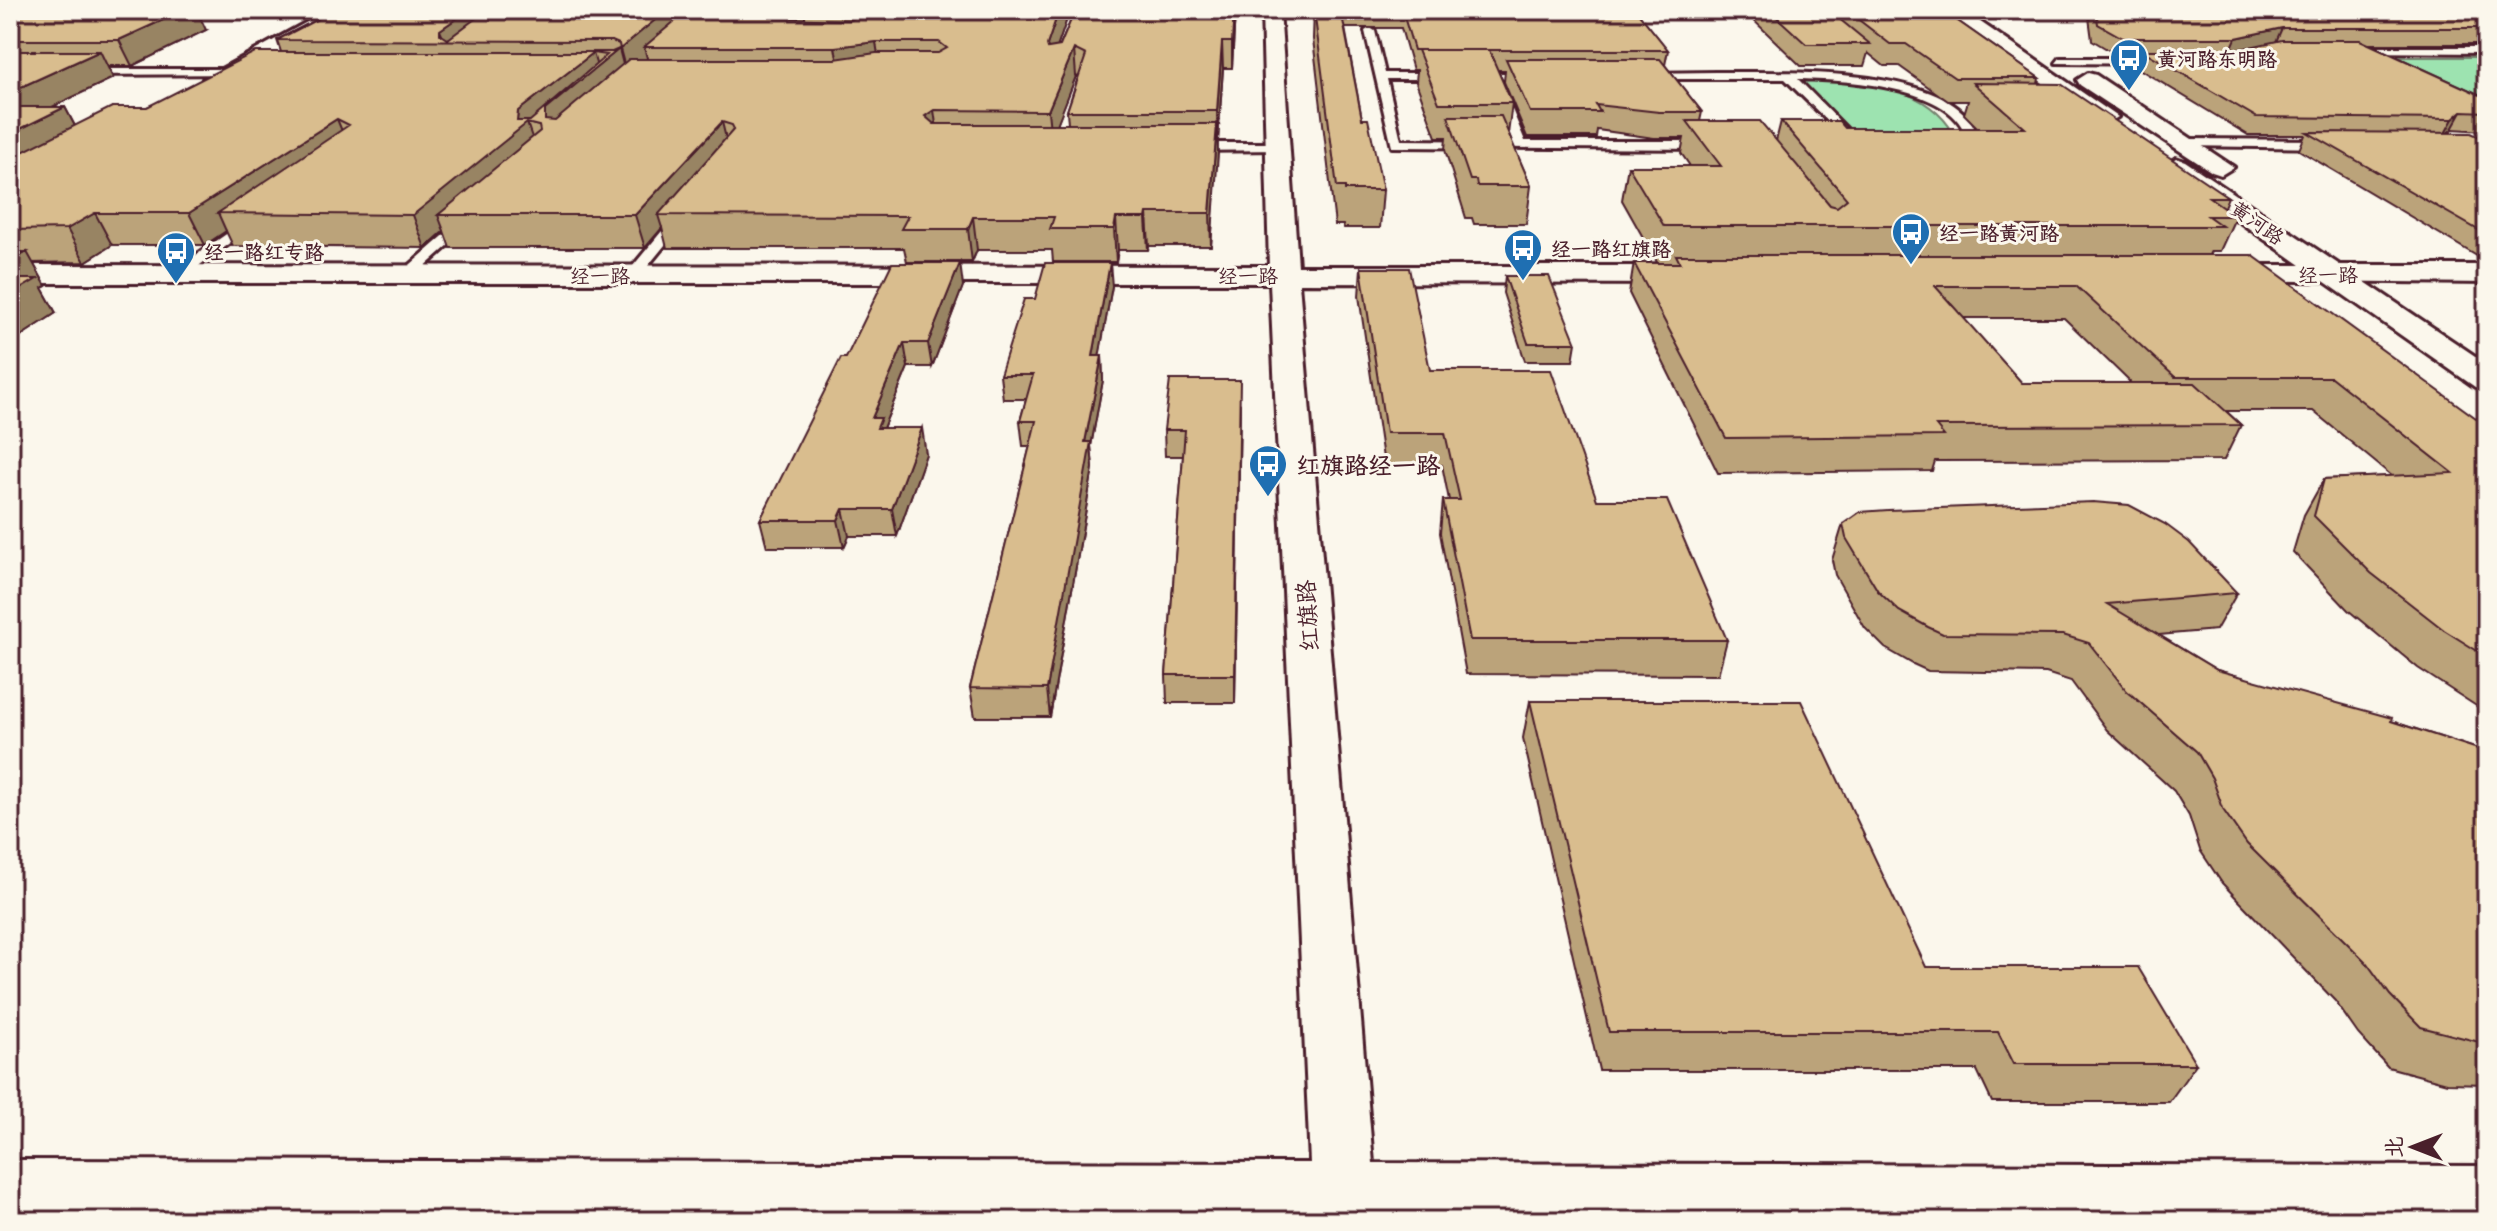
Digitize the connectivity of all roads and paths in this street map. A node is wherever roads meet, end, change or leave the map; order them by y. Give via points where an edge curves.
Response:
1 (344, 10) edge
2 (1271, 10) edge
3 (1950, 10) edge
4 (1982, 10) edge
5 (1370, 31) dead end
6 (2335, 50) edge
7 (2487, 51) edge
8 (2183, 60) edge
9 (2060, 61) junction
10 (72, 72) edge
11 (226, 72) junction
12 (258, 72) edge
13 (1380, 76) junction
14 (1492, 76) junction
15 (1555, 76) edge
16 (1634, 76) edge
17 (1789, 77) junction
18 (186, 94) edge
19 (1947, 107) junction
20 (1976, 107) edge
21 (2063, 108) edge
22 (2092, 108) junction
23 (2185, 143) junction
24 (2340, 144) edge
25 (1521, 145) junction
26 (1725, 145) edge
27 (1842, 145) edge
28 (1183, 147) edge
29 (1276, 147) junction
30 (1951, 149) edge
31 (693, 204) edge
32 (2278, 205) dead end
33 (486, 206) edge
34 (265, 214) edge
35 (2339, 261) junction
36 (10, 274) edge
37 (178, 274) junction
38 (408, 274) junction
39 (2384, 274) junction
40 (2487, 274) edge
41 (633, 275) junction
42 (1285, 275) junction
43 (1714, 275) edge
44 (2191, 275) edge
45 (2423, 300) dead end
46 (2487, 380) edge
47 (10, 1190) edge
48 (2487, 1196) edge
49 (1344, 1208) edge

1 - 11 main road
2 - 29 street, 红旗路
3 - 22 main road, 黄河路
4 - 9 main road, 黄河路
5 - 13 lane
6 - 7 lane
8 - 9 lane
9 - 23 main road, 黄河路
10 - 11 lane
11 - 12 lane
11 - 18 main road
13 - 14 lane
13 - 25 lane via 1396,144
14 - 15 lane
14 - 25 lane
16 - 17 lane
17 - 19 lane via 1878,74
17 - 27 lane via 1862,146
19 - 20 lane
19 - 30 lane via 1973,134 1973,143
21 - 22 lane
22 - 35 main road, 黄河路
23 - 24 lane
23 - 32 main road, 黄河路
25 - 26 lane
28 - 29 lane
29 - 42 street, 红旗路
31 - 41 lane
33 - 38 lane
34 - 37 lane
35 - 39 street, 经一路
35 - 44 street, 经一路
35 - 46 main road, 黄河路
36 - 37 street, 经一路
37 - 38 street, 经一路
38 - 41 street, 经一路
39 - 40 street, 经一路
39 - 45 main road
41 - 42 street, 经一路
42 - 43 street, 经一路
42 - 49 street, 红旗路
47 - 49 street
48 - 49 street

